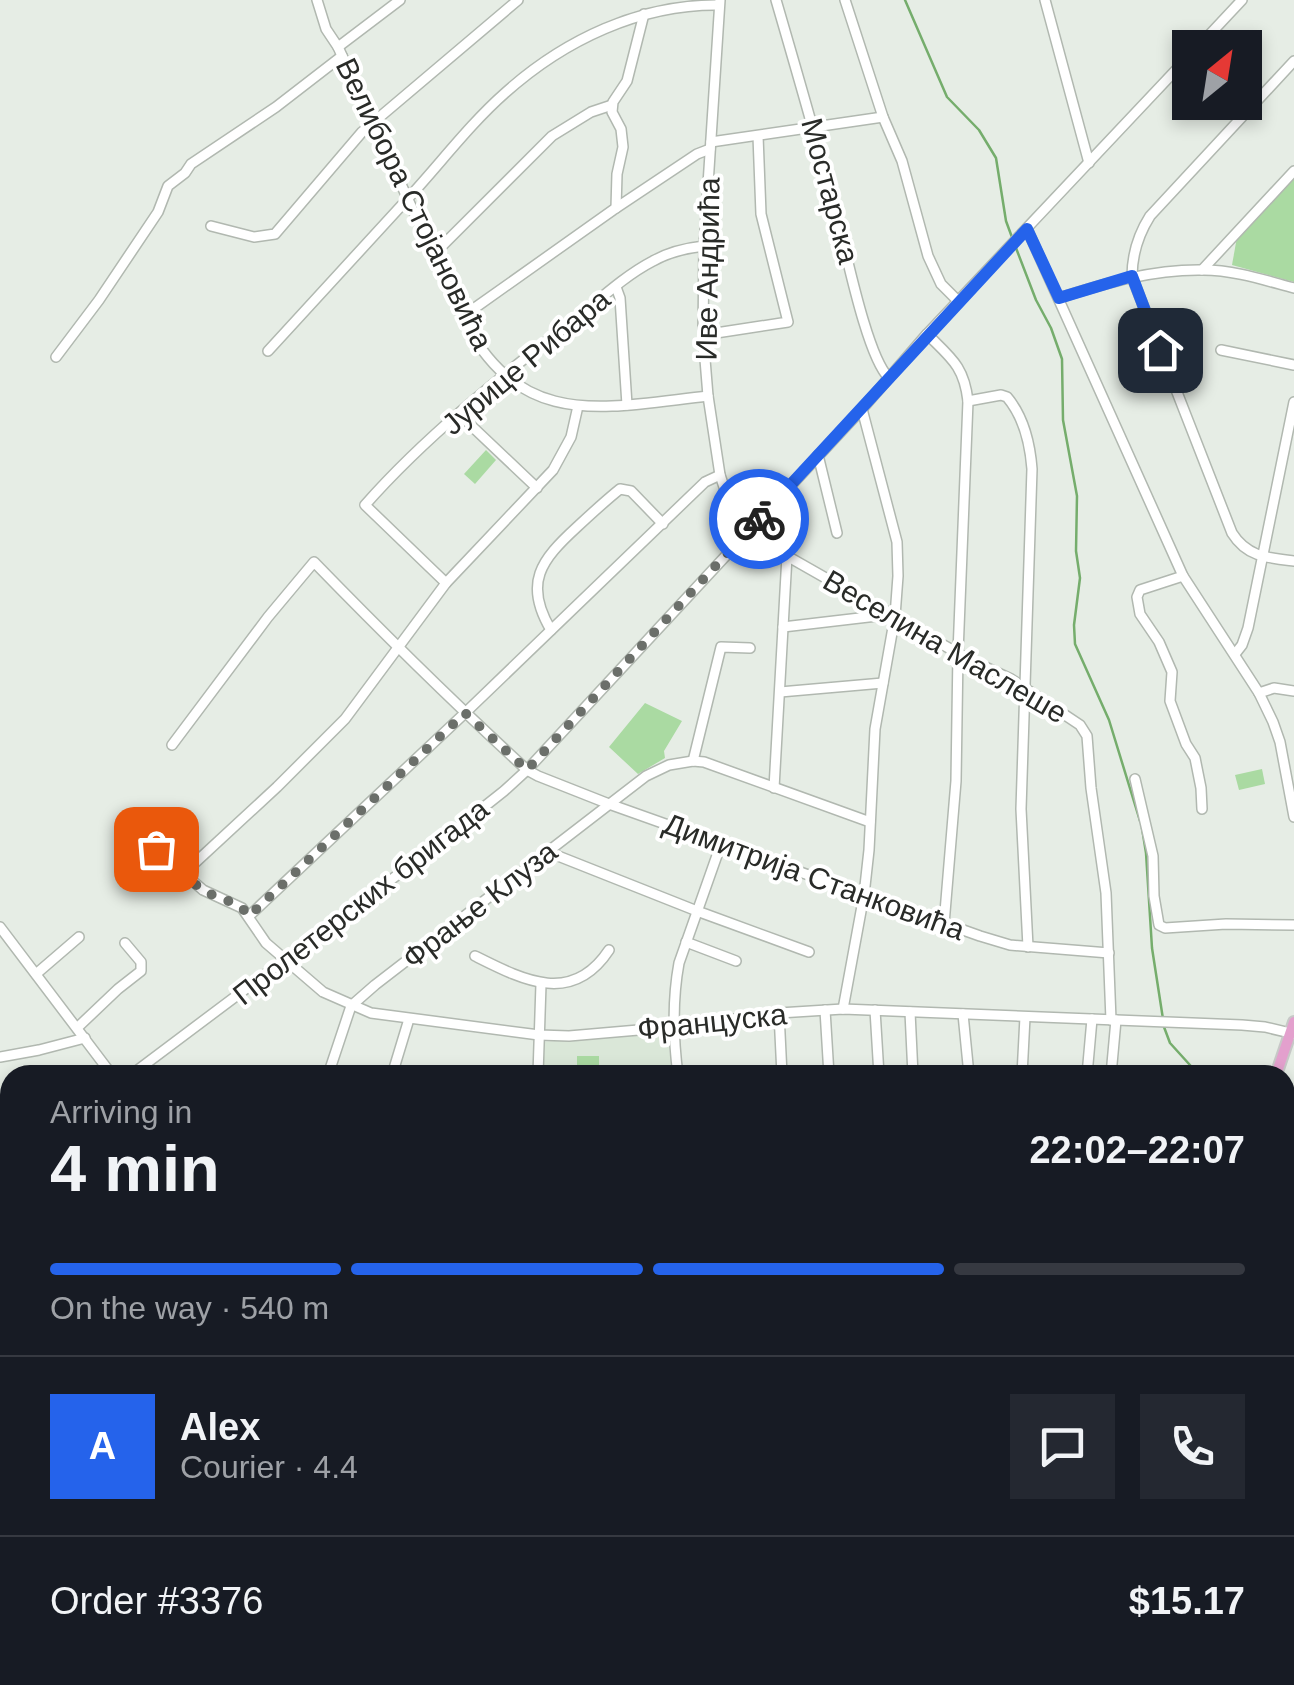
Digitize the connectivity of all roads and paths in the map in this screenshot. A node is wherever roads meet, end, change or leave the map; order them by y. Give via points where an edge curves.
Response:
1 (317, 0) edge
2 (518, 0) edge
3 (638, 0) edge
4 (776, 0) edge
5 (846, 0) edge
6 (1045, 0) edge
7 (1242, 0) edge
8 (398, 1) edge
9 (720, 2) edge
10 (640, 15) junction
11 (1214, 30) edge
12 (340, 52) junction
13 (1294, 61) edge
14 (1172, 74) edge
15 (612, 105) junction
16 (883, 117) junction
17 (372, 123) junction
18 (813, 127) junction
19 (758, 136) junction
20 (710, 146) junction
21 (1089, 163) junction
22 (1294, 172) edge
23 (408, 198) junction
24 (616, 208) junction
25 (211, 226) dead end
26 (1025, 231) junction
27 (704, 246) junction
28 (433, 255) junction
29 (1202, 270) junction
30 (1132, 276) junction
31 (616, 287) junction
32 (1294, 288) edge
33 (1059, 298) junction
34 (958, 301) junction
35 (462, 317) junction
36 (928, 334) junction
37 (703, 335) junction
38 (1221, 350) dead end
39 (268, 352) dead end
40 (56, 357) dead end
41 (1294, 365) edge
42 (504, 374) junction
43 (889, 378) junction
44 (708, 396) junction
45 (968, 401) junction
46 (1294, 402) edge
47 (627, 405) junction
48 (578, 406) junction
49 (862, 409) junction
50 (460, 414) junction
51 (818, 455) junction
52 (720, 475) junction
53 (538, 488) junction
54 (663, 524) junction
55 (749, 529) junction
56 (837, 533) dead end
57 (787, 556) junction
58 (1263, 558) junction
59 (1294, 562) edge
60 (1183, 576) junction
61 (446, 583) junction
62 (890, 613) junction
63 (783, 627) junction
64 (552, 630) junction
65 (398, 648) junction
66 (750, 648) dead end
67 (958, 653) junction
68 (1235, 654) junction
69 (882, 683) junction
70 (1024, 689) junction
71 (1294, 691) edge
72 (780, 692) junction
73 (1259, 693) junction
74 (465, 713) junction
75 (172, 746) dead end
76 (693, 761) junction
77 (527, 770) junction
78 (1135, 778) dead end
79 (774, 788) junction
80 (609, 804) junction
81 (1202, 809) dead end
82 (1294, 817) edge
83 (870, 822) junction
84 (134, 826) dead end
85 (721, 844) junction
86 (548, 852) junction
87 (184, 873) junction
88 (864, 895) junction
89 (697, 911) junction
90 (249, 916) junction
91 (944, 924) junction
92 (1294, 925) edge
93 (0, 926) edge
94 (79, 938) dead end
95 (686, 942) junction
96 (125, 943) dead end
97 (1028, 947) junction
98 (610, 950) dead end
99 (809, 952) dead end
100 (1109, 954) junction
101 (475, 956) dead end
102 (285, 961) junction
103 (736, 962) dead end
104 (36, 974) junction
105 (541, 984) junction
106 (351, 1006) junction
107 (843, 1009) junction
108 (824, 1010) junction
109 (875, 1010) junction
110 (910, 1012) junction
111 (779, 1013) junction
112 (963, 1014) junction
113 (1025, 1016) junction
114 (409, 1019) junction
115 (1092, 1019) junction
116 (1114, 1020) junction
117 (672, 1027) junction
118 (76, 1028) junction
119 (1292, 1030) edge
120 (539, 1036) junction
121 (85, 1038) junction
122 (0, 1057) edge
123 (105, 1065) edge
124 (145, 1065) edge
125 (331, 1065) edge
126 (395, 1065) edge
127 (538, 1065) edge
128 (677, 1065) edge
129 (782, 1065) edge
130 (827, 1065) edge
131 (878, 1065) edge
132 (913, 1065) edge
133 (968, 1065) edge
134 (1023, 1065) edge
135 (1088, 1065) edge
136 (1112, 1065) edge
137 (1280, 1065) edge

1 - 12 street, Велибора Стојановића
2 - 17 street
3 - 10 street
4 - 18 street, Мостарска
5 - 16 street
6 - 21 street
7 - 11 street
8 - 12 street
9 - 10 street
9 - 20 street, Иве Андрића
10 - 15 street via 627,81
10 - 23 street via 578,41 522,79
12 - 17 street, Велибора Стојановића
12 - 40 street via 168,186 156,215
13 - 30 street via 1150,216
14 - 21 street, Пролетерских бригада
15 - 24 street via 624,147
15 - 28 street via 552,136
16 - 18 street
16 - 34 street via 928,256
17 - 23 street, Велибора Стојановића
17 - 25 street via 275,234 254,237
18 - 19 street
18 - 43 street, Мостарска via 861,310 880,370
19 - 20 street
19 - 37 street via 761,214 788,322
20 - 24 street
20 - 27 street, Иве Андрића
21 - 26 street, Пролетерских бригада
22 - 29 street
23 - 28 street, Велибора Стојановића
23 - 39 street
24 - 35 street
26 - 33 street
26 - 34 street, Пролетерских бригада
27 - 31 street, Јурице Рибара via 660,258
27 - 37 street, Иве Андрића
28 - 35 street, Велибора Стојановића
29 - 30 street
29 - 32 street
30 - 33 street
30 - 58 street via 1232,533
31 - 42 street, Јурице Рибара
31 - 47 street
33 - 60 street
34 - 36 street, Пролетерских бригада
35 - 42 street, Велибора Стојановића
36 - 43 street, Пролетерских бригада
36 - 45 street via 962,372
37 - 44 street, Иве Андрића
38 - 41 street
42 - 48 street, Велибора Стојановића via 545,398
42 - 50 street, Јурице Рибара
43 - 49 street, Пролетерских бригада
44 - 47 street, Велибора Стојановића
44 - 52 street, Иве Андрића
45 - 67 street
45 - 70 street via 1008,397 1031,450
46 - 58 street
47 - 48 street, Велибора Стојановића
48 - 53 street via 572,436
49 - 51 street, Пролетерских бригада
49 - 62 street via 897,542
50 - 53 street
50 - 61 street, Јурице Рибара via 365,505
51 - 55 street, Пролетерских бригада
51 - 56 street
52 - 54 street
52 - 55 street, Иве Андрића via 732,512
53 - 61 street
54 - 64 street
54 - 64 street via 631,491 620,489 556,546 536,586
55 - 57 street, Веселина Маслеше
55 - 77 street, Пролетерских бригада
57 - 62 street, Веселина Маслеше
57 - 63 street
58 - 59 street
58 - 68 street via 1245,639
60 - 68 street
60 - 81 street via 1140,590 1137,603 1172,672 1170,701 1195,758
61 - 65 street
62 - 63 street
62 - 67 street, Веселина Маслеше
62 - 69 street
63 - 72 street
64 - 74 street
65 - 74 street
65 - 75 street via 314,562
65 - 87 street via 345,719
66 - 76 street via 721,647
67 - 70 street, Веселина Маслеше
67 - 91 street
68 - 73 street
69 - 72 street
69 - 83 street
70 - 97 street via 1020,809
70 - 100 street, Веселина Маслеше via 1087,736
71 - 73 street
72 - 79 street
73 - 82 street via 1280,742
74 - 77 street
74 - 90 street
76 - 79 street
76 - 80 street, Фрање Клуза via 660,768
77 - 80 street, Димитрија Станковића
77 - 102 street, Пролетерских бригада
78 - 92 street via 1153,856 1159,925
79 - 83 street
80 - 85 street, Димитрија Станковића
80 - 86 street, Фрање Клуза
83 - 88 street
84 - 87 street
85 - 88 street, Димитрија Станковића
85 - 89 street
86 - 89 street
86 - 106 street, Фрање Клуза
87 - 90 street
88 - 91 street, Димитрија Станковића
88 - 107 street
89 - 95 street
89 - 99 street
90 - 102 street, Француска
91 - 97 street, Димитрија Станковића
93 - 104 street
94 - 104 street
95 - 103 street
95 - 117 street
96 - 118 street via 142,971
97 - 100 street, Димитрија Станковића
98 - 105 street via 586,974
100 - 116 street
101 - 105 street
102 - 106 street, Француска
102 - 124 street, Пролетерских бригада
104 - 118 street
105 - 120 street
106 - 114 street, Француска
106 - 125 street
107 - 108 street, Француска
107 - 109 street, Француска
108 - 111 street, Француска
108 - 130 street
109 - 110 street, Француска
109 - 131 street
110 - 112 street, Француска
110 - 132 street
111 - 117 street, Француска
111 - 129 street
112 - 113 street, Француска
112 - 133 street
113 - 115 street, Француска
113 - 134 street
114 - 120 street, Француска
114 - 126 street
115 - 116 street, Француска
115 - 135 street
116 - 119 street, Француска
116 - 136 street
117 - 120 street, Француска
117 - 128 street
118 - 121 street
119 - 137 main road
120 - 127 street
121 - 122 street
121 - 123 street

